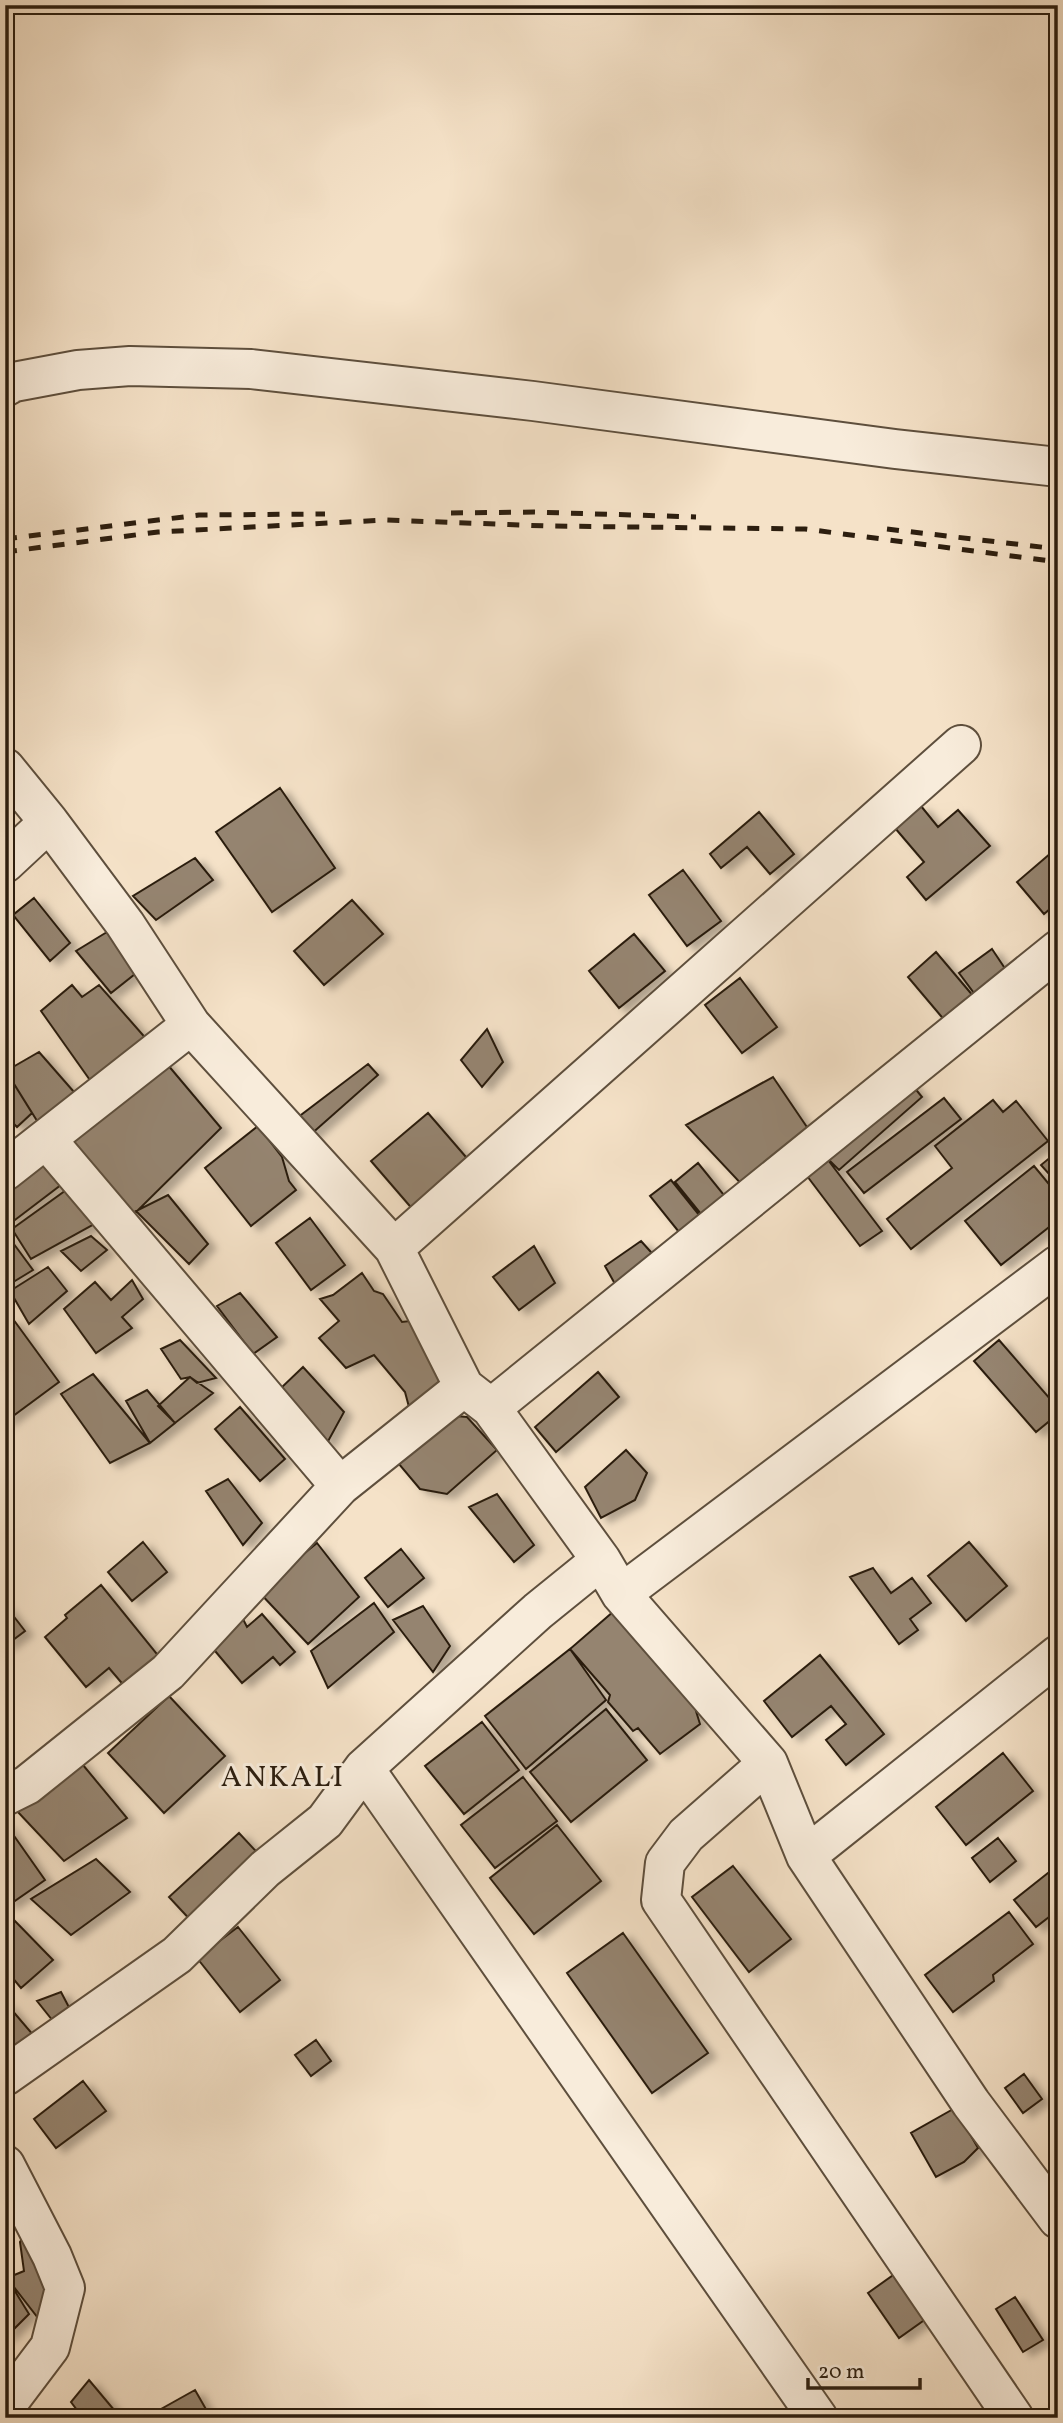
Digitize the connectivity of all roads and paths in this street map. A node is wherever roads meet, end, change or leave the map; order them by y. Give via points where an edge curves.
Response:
1 (5, 387) edge
2 (1058, 467) edge
3 (961, 745) dead end
4 (5, 768) edge
5 (49, 822) junction
6 (5, 863) edge
7 (1058, 950) edge
8 (191, 1025) junction
9 (46, 1139) junction
10 (5, 1171) edge
11 (394, 1248) junction
12 (1058, 1265) edge
13 (478, 1398) junction
14 (340, 1486) junction
15 (601, 1560) junction
16 (621, 1594) junction
17 (1058, 1655) edge
18 (768, 1763) junction
19 (364, 1768) junction
20 (5, 1796) edge
21 (806, 1856) junction
22 (5, 2076) edge
23 (10, 2181) edge
24 (1058, 2218) edge
25 (5, 2417) edge
26 (818, 2418) edge
27 (1014, 2418) edge

1 - 2 street via 91,369 130,366 251,369
3 - 11 street
4 - 5 street
5 - 6 street
5 - 8 street via 125,923
7 - 13 street
8 - 9 street
8 - 11 street
9 - 10 street
9 - 14 street
11 - 13 street
12 - 16 street
13 - 14 street
13 - 15 street
14 - 20 street via 168,1672 27,1785
15 - 16 street
15 - 19 street
16 - 18 street
17 - 21 street
18 - 21 street
18 - 27 street via 686,1835 665,1863 662,1900
19 - 22 street via 325,1821 265,1869 177,1955
19 - 26 street
21 - 24 street via 971,2103
23 - 25 street via 65,2288 50,2347 10,2400

